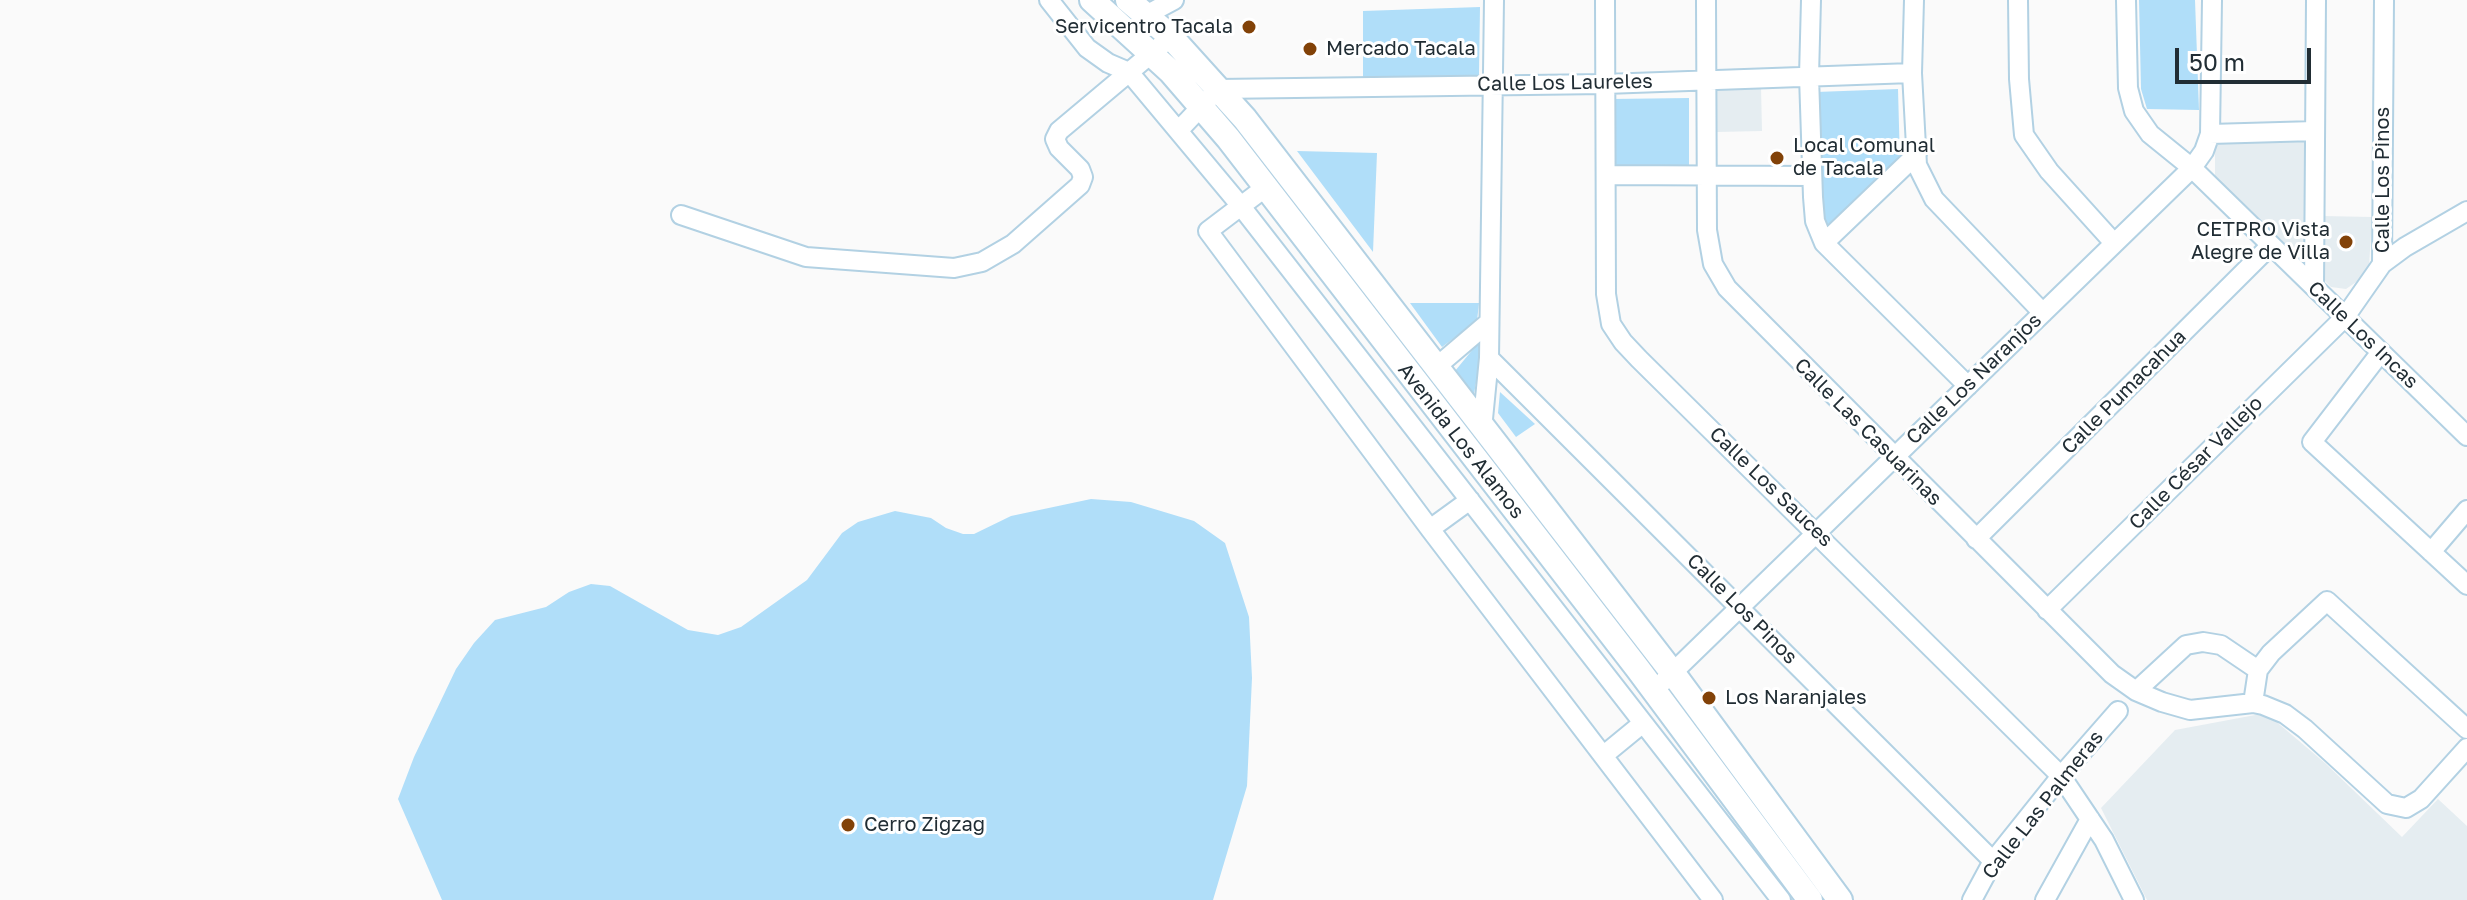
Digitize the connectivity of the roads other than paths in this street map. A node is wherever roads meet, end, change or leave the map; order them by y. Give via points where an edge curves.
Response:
1 (1049, 0) edge
2 (1092, 0) edge
3 (1174, 0) edge
4 (1494, 0) edge
5 (1605, 0) edge
6 (1706, 0) edge
7 (1811, 0) edge
8 (1914, 0) edge
9 (2018, 0) edge
10 (2126, 0) edge
11 (2212, 0) edge
12 (2316, 0) edge
13 (2384, 0) edge
14 (1137, 8) edge
15 (1171, 37) junction
16 (1151, 54) junction
17 (1129, 72) junction
18 (1912, 73) junction
19 (1809, 76) junction
20 (1706, 79) junction
21 (1605, 84) junction
22 (1491, 85) junction
23 (1210, 98) junction
24 (1179, 130) junction
25 (2315, 131) junction
26 (2210, 134) junction
27 (1917, 154) junction
28 (2192, 168) junction
29 (1607, 175) junction
30 (1707, 175) junction
31 (1812, 176) junction
32 (1266, 187) junction
33 (1240, 205) junction
34 (681, 215) dead end
35 (2466, 215) edge
36 (1824, 243) junction
37 (2114, 243) junction
38 (2271, 245) junction
39 (2382, 264) junction
40 (2314, 287) junction
41 (2043, 313) junction
42 (2345, 317) junction
43 (1489, 322) junction
44 (2381, 352) junction
45 (1489, 358) junction
46 (1435, 368) junction
47 (1968, 386) junction
48 (1482, 429) junction
49 (2467, 436) edge
50 (1894, 457) junction
51 (1493, 463) junction
52 (1465, 494) junction
53 (2467, 510) edge
54 (1430, 529) junction
55 (1817, 532) junction
56 (1976, 539) junction
57 (2431, 552) junction
58 (2467, 585) edge
59 (1740, 606) junction
60 (2047, 610) junction
61 (2258, 670) junction
62 (1672, 672) junction
63 (1654, 690) junction
64 (2136, 691) junction
65 (2253, 703) junction
66 (2118, 711) dead end
67 (1643, 723) junction
68 (2467, 729) edge
69 (2467, 748) edge
70 (1604, 755) junction
71 (2061, 776) junction
72 (2090, 819) junction
73 (1993, 861) junction
74 (1713, 900) edge
75 (1781, 900) edge
76 (1810, 900) edge
77 (1840, 900) edge
78 (1972, 900) edge
79 (2045, 900) edge
80 (2134, 900) edge

1 - 17 street via 1087,48
2 - 16 main road, Avenida Los Alamos
3 - 14 street
4 - 22 street
5 - 21 street, Calle Los Sauces
6 - 20 street, Calle Las Casuarinas
7 - 19 street
8 - 18 street
9 - 37 street via 2024,135
10 - 28 street, Calle Los Incas via 2128,88 2134,111 2150,134
11 - 26 street
12 - 25 street
13 - 39 street, Calle Los Pinos
14 - 15 main road, Avenida Los Alamos
15 - 16 street
15 - 23 main road, Avenida Los Alamos
16 - 17 street
16 - 23 main road, Avenida Los Alamos
17 - 24 street
17 - 34 street via 1055,139 1080,169 1080,185 1013,244 982,262 954,268 806,257
18 - 19 street, Calle Los Laureles
18 - 27 street
19 - 20 street, Calle Los Laureles
19 - 31 street
20 - 21 street, Calle Los Laureles
20 - 30 street, Calle Las Casuarinas
21 - 22 street, Calle Los Laureles
21 - 29 street, Calle Los Sauces
22 - 23 street, Calle Los Laureles
22 - 43 street
23 - 24 street
23 - 32 main road, Avenida Los Alamos
23 - 46 main road, Avenida Los Alamos via 1287,173
24 - 33 street
25 - 26 street
25 - 40 street
26 - 28 street, Calle Los Naranjos
27 - 36 street
27 - 41 street via 1934,199
28 - 37 street, Calle Los Naranjos
28 - 38 street, Calle Los Incas
29 - 30 street
29 - 55 street, Calle Los Sauces via 1606,294 1611,324 1639,359
30 - 31 street
30 - 50 street, Calle Las Casuarinas via 1713,264 1727,288
31 - 36 street via 1815,221
32 - 33 street
32 - 51 main road, Avenida Los Alamos
33 - 52 street
33 - 54 street via 1208,231
35 - 39 street
36 - 47 street
37 - 41 street, Calle Los Naranjos
38 - 40 street, Calle Los Incas
38 - 56 street, Calle Pumacahua
39 - 42 street, Calle César Vallejo
40 - 42 street, Calle Los Incas
41 - 47 street, Calle Los Naranjos
42 - 44 street, Calle Los Incas
42 - 60 street, Calle César Vallejo
43 - 45 street
43 - 46 street
44 - 49 street, Calle Los Incas
44 - 57 street via 2312,442
45 - 48 street
45 - 59 street, Calle Los Pinos
46 - 48 main road, Avenida Los Alamos
47 - 50 street, Calle Los Naranjos
48 - 51 main road, Avenida Los Alamos
50 - 55 street, Calle Los Naranjos
50 - 56 street, Calle Las Casuarinas
51 - 52 street
51 - 62 main road, Avenida Los Alamos
51 - 63 main road, Avenida Los Alamos
52 - 54 street
52 - 67 street
53 - 57 street
54 - 70 street
55 - 59 street, Calle Los Naranjos
55 - 71 street, Calle Los Sauces
56 - 60 street, Calle Las Casuarinas
57 - 58 street
59 - 62 street, Calle Los Naranjos
59 - 73 street, Calle Los Pinos
60 - 64 street, Calle Las Casuarinas
61 - 64 street via 2221,645 2203,642 2186,645
61 - 65 street
61 - 68 street via 2327,601
62 - 63 street, Calle Los Naranjos
62 - 77 main road, Avenida Los Alamos
63 - 76 main road, Avenida Los Alamos
64 - 65 street, Calle Las Casuarinas via 2190,710
65 - 69 street via 2285,714 2387,804 2406,808 2421,799
66 - 71 street, Calle Las Palmeras
67 - 70 street
67 - 75 street
70 - 74 street
71 - 72 street, Calle Los Sauces
71 - 73 street, Calle Las Palmeras
72 - 79 street
72 - 80 street, Calle Los Sauces
73 - 78 street, Calle Las Palmeras

